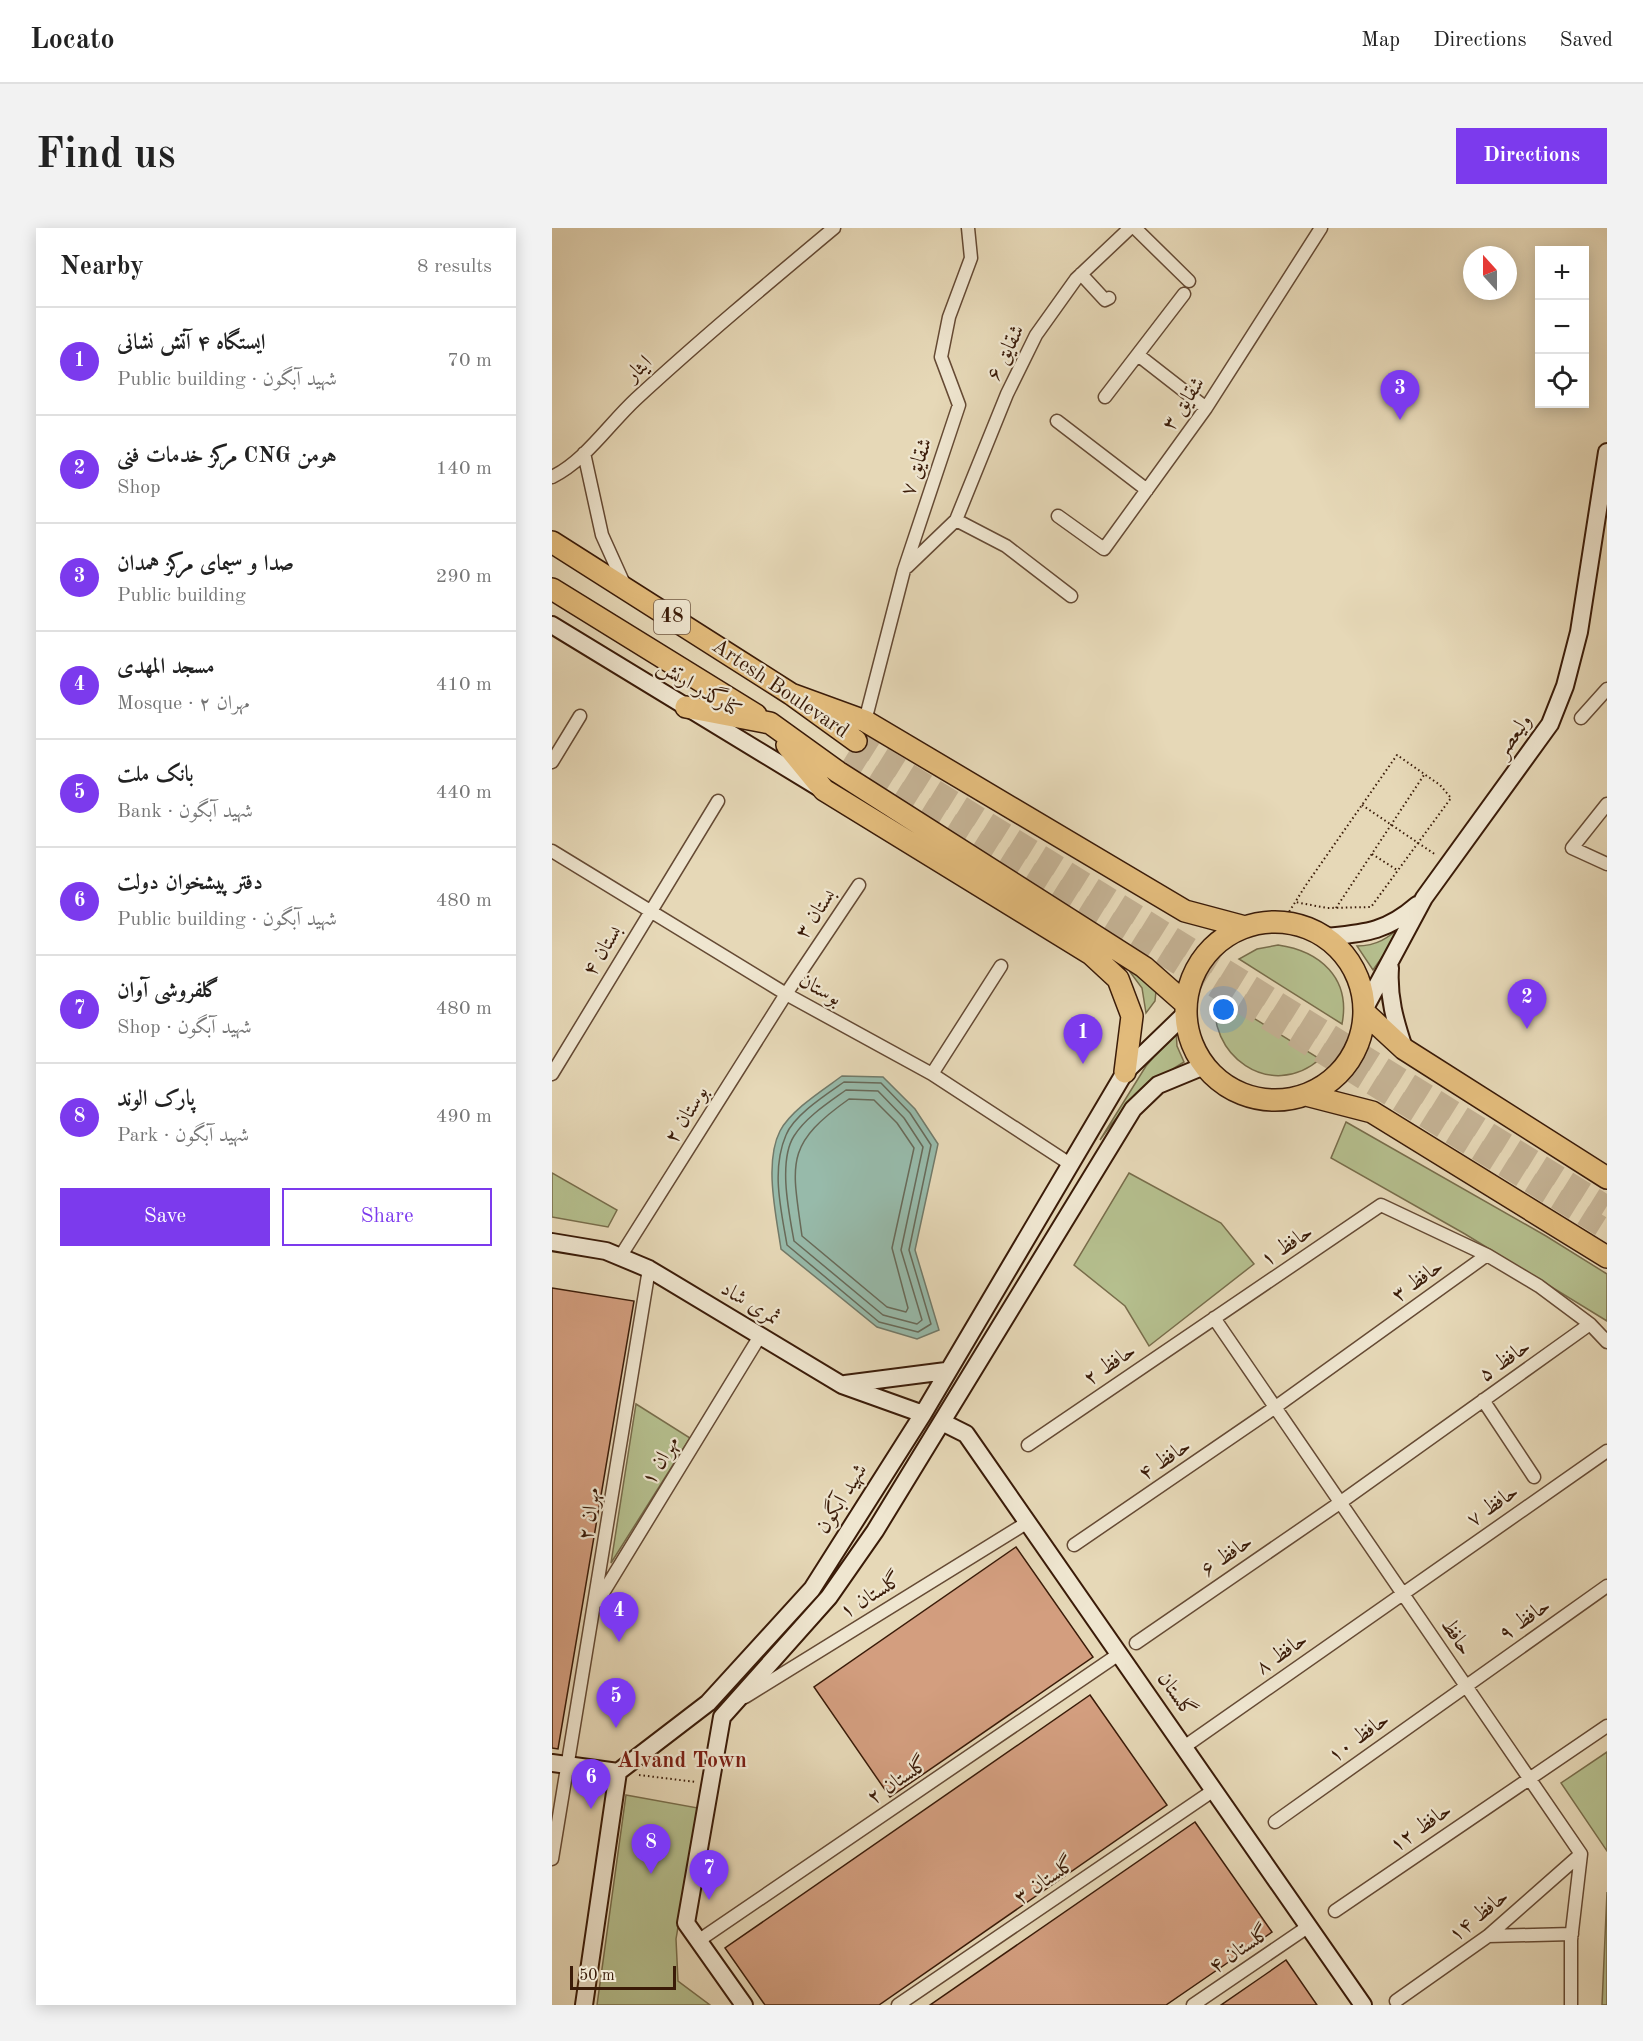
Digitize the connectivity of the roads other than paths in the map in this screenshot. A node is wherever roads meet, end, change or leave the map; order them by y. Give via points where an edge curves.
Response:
1 (834, 228) edge
2 (968, 228) edge
3 (1130, 228) edge
4 (1135, 228) edge
5 (1321, 228) edge
6 (1081, 274) junction
7 (1189, 281) dead end
8 (1184, 294) dead end
9 (1109, 298) dead end
10 (1138, 354) junction
11 (1106, 397) dead end
12 (1206, 408) junction
13 (1057, 421) dead end
14 (1607, 452) edge
15 (584, 453) junction
16 (552, 477) edge
17 (1147, 490) junction
18 (1058, 516) dead end
19 (956, 520) junction
20 (552, 542) edge
21 (904, 570) junction
22 (626, 588) junction
23 (552, 589) edge
24 (1071, 596) dead end
25 (552, 625) edge
26 (1607, 688) edge
27 (791, 694) junction
28 (686, 707) junction
29 (580, 716) dead end
30 (1581, 718) dead end
31 (865, 721) junction
32 (770, 723) junction
33 (552, 762) edge
34 (824, 790) junction
35 (718, 801) dead end
36 (1607, 804) edge
37 (552, 851) edge
38 (1607, 864) edge
39 (859, 885) dead end
40 (1424, 898) junction
41 (650, 911) junction
42 (1245, 927) junction
43 (1326, 937) junction
44 (1390, 962) junction
45 (1001, 966) dead end
46 (786, 994) junction
47 (1186, 1009) junction
48 (1365, 1011) junction
49 (1404, 1049) junction
50 (1204, 1066) junction
51 (1125, 1072) junction
52 (552, 1074) edge
53 (932, 1074) junction
54 (1306, 1095) junction
55 (1070, 1164) junction
56 (1607, 1178) edge
57 (1381, 1205) joint
58 (552, 1242) edge
59 (1487, 1255) junction
60 (620, 1257) junction
61 (1607, 1257) edge
62 (1010, 1263) junction
63 (649, 1269) junction
64 (1032, 1275) junction
65 (1214, 1318) junction
66 (1590, 1324) junction
67 (760, 1336) junction
68 (1607, 1342) edge
69 (946, 1371) junction
70 (842, 1385) junction
71 (1483, 1400) junction
72 (1277, 1406) junction
73 (923, 1414) junction
74 (942, 1422) junction
75 (1028, 1445) dead end
76 (1607, 1451) edge
77 (1534, 1477) dead end
78 (1341, 1502) junction
79 (1028, 1522) junction
80 (1074, 1545) dead end
81 (1607, 1586) edge
82 (1402, 1593) junction
83 (595, 1606) junction
84 (1136, 1643) dead end
85 (1119, 1653) junction
86 (1465, 1685) junction
87 (719, 1691) junction
88 (734, 1704) junction
89 (696, 1713) junction
90 (720, 1726) junction
91 (1607, 1726) edge
92 (1184, 1747) junction
93 (560, 1764) edge
94 (618, 1772) junction
95 (1528, 1777) junction
96 (1214, 1790) junction
97 (1275, 1822) dead end
98 (1581, 1854) junction
99 (552, 1859) edge
100 (1335, 1911) dead end
101 (1309, 1926) junction
102 (1572, 1934) junction
103 (1488, 1936) junction
104 (698, 1941) junction
105 (1396, 2001) dead end
106 (584, 2005) edge
107 (744, 2005) edge
108 (898, 2005) edge
109 (1193, 2005) edge
110 (1363, 2005) edge
111 (1571, 2005) edge

1 - 15 street, ایثار via 713,328 611,422
2 - 21 street, شقایق ۷ via 971,258 949,317 941,357 959,405
3 - 6 street, شقایق ۶
4 - 7 street
5 - 12 street, شقایق ۳
6 - 9 street via 1105,300
6 - 19 street, شقایق ۶ via 1036,335 1006,394
8 - 10 street
10 - 11 street
10 - 12 street
12 - 17 street, شقایق ۳
13 - 17 street
14 - 40 main road, ولیعصر via 1579,632 1550,724
15 - 16 street, ایثار
15 - 22 street via 602,535
17 - 18 street, شقایق ۳ via 1104,549
19 - 21 street
19 - 24 street via 1006,546
20 - 22 highway, Artesh Boulevard / 48
21 - 31 street, شقایق ۷
22 - 27 highway, Artesh Boulevard / 48
23 - 32 highway, Artesh Boulevard / 48
25 - 28 main road, کنارگذر ارتش
26 - 30 street
27 - 31 highway
27 - 32 highway, Artesh Boulevard / 48 via 851,749
28 - 32 highway
28 - 34 main road, کنارگذر ارتش
29 - 33 street
31 - 42 highway via 1185,910
32 - 34 highway
32 - 47 highway via 838,772 1144,967
34 - 51 highway via 1098,960 1118,980 1132,1016
35 - 41 street, بستان ۴
36 - 38 street via 1572,848
37 - 41 street, بوستان
39 - 46 street, بستان ۳
40 - 43 main road via 1399,920 1371,933
40 - 44 main road, ولیعصر
41 - 46 street, بوستان
41 - 52 street, بستان ۴
42 - 43 highway via 1272,922 1300,925
42 - 47 highway via 1220,941 1201,961 1192,978
43 - 48 highway via 1346,956 1360,981
44 - 48 main road, ولیعصر
44 - 49 main road via 1389,991
45 - 53 street
46 - 53 street, بوستان
46 - 60 street, بوستان ۲
47 - 50 highway via 1190,1042
47 - 51 main road, شهید آبگون
48 - 49 highway
48 - 54 highway via 1358,1045 1349,1061 1330,1082
49 - 56 highway
50 - 54 highway via 1225,1085 1250,1097 1278,1101
50 - 64 main road, شهید آبگون via 1158,1085 1133,1108
51 - 55 main road, شهید آبگون
53 - 55 street, بوستان
54 - 61 highway via 1372,1113
55 - 62 main road, شهید آبگون
57 - 59 street, حافظ ۳
57 - 65 street, حافظ ۱
58 - 60 main road, ثمری شاد
59 - 66 street via 1539,1286
59 - 72 street, حافظ ۳
60 - 63 main road, ثمری شاد
62 - 64 main road
62 - 69 main road, شهید آبگون
63 - 67 main road, ثمری شاد
63 - 83 street, مهران ۲
64 - 74 main road, شهید آبگون
65 - 72 street, حافظ
65 - 75 street, حافظ ۲
66 - 68 street
66 - 71 street, حافظ ۵
67 - 70 main road, ثمری شاد
67 - 83 street, ۱ مهران
69 - 70 main road
69 - 73 main road, شهید آبگون
70 - 73 main road, ثمری شاد
71 - 77 street
71 - 78 street, حافظ ۵
72 - 78 street, حافظ
72 - 80 street, حافظ ۴
73 - 87 main road, شهید آبگون via 812,1589
74 - 79 main road, گلستان via 966,1434
74 - 88 main road, شهید آبگون via 830,1597
76 - 82 street, حافظ ۷
78 - 82 street, حافظ
78 - 84 street, حافظ ۶
79 - 85 main road, گلستان
79 - 88 street, گلستان ۱
81 - 86 street, حافظ ۹
82 - 86 street, حافظ
82 - 92 street, حافظ ۸
83 - 93 street, مهران ۲
85 - 92 main road, گلستان
85 - 104 street, گلستان ۲
86 - 95 street, حافظ
86 - 97 street, حافظ ۱۰
87 - 88 main road via 723,1702
87 - 89 main road, شهید آبگون
88 - 90 main road, شهید آبگون via 722,1717
89 - 90 main road via 715,1714
89 - 94 main road, شهید آبگون
90 - 104 main road, شهید آبگون via 686,1923
91 - 95 street, حافظ ۱۲
92 - 96 main road, گلستان
93 - 94 main road
93 - 99 street, مهران ۲
94 - 106 main road
95 - 98 street, حافظ
95 - 100 street, حافظ ۱۲
96 - 101 main road, گلستان
96 - 108 street, گلستان ۳
98 - 102 street
98 - 103 street, حافظ ۱۴
101 - 109 street, گلستان ۴
101 - 110 main road, گلستان
102 - 103 street
102 - 111 street
103 - 105 street, حافظ ۱۴
104 - 107 main road, شهید آبگون

